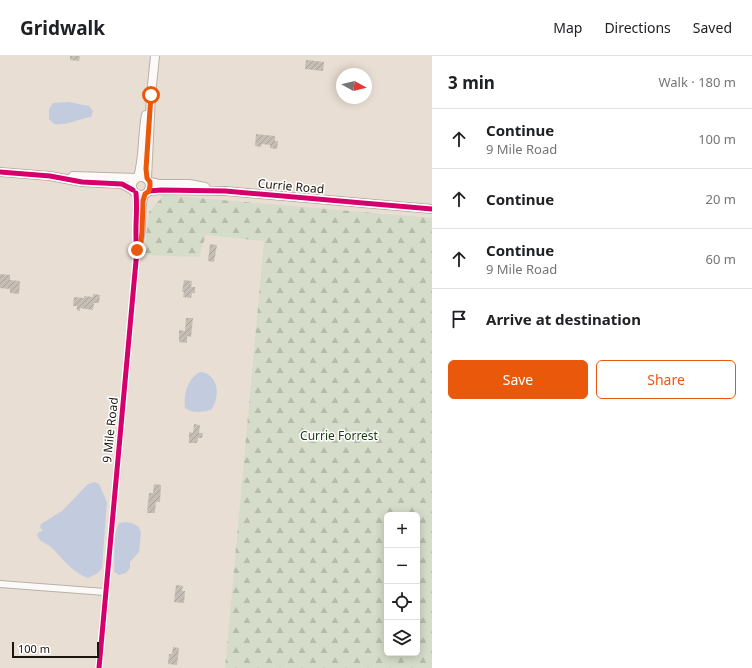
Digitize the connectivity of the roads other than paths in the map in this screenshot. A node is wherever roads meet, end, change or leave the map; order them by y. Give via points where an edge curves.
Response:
1 (155, 56) edge
2 (0, 172) edge
3 (50, 176) junction
4 (143, 179) junction
5 (225, 191) junction
6 (134, 192) junction
7 (147, 193) junction
8 (432, 209) edge
9 (137, 250) junction
10 (0, 584) edge
11 (105, 592) junction
12 (99, 668) edge

1 - 4 street via 151,95 144,124 141,163
2 - 3 street, Currie Road
3 - 4 street, Currie Road
3 - 6 street, Currie Road via 82,182 122,184
4 - 5 street, Currie Road via 159,184 189,184
4 - 6 street via 132,183
4 - 7 street via 150,186
5 - 7 street, Currie Road via 161,190
5 - 8 street, Currie Road
6 - 7 street via 139,195
6 - 9 street, 9 Mile Road via 137,205
7 - 9 street, 9 Mile Road via 142,203 142,232
9 - 11 street, 9 Mile Road
10 - 11 street
11 - 12 street, 9 Mile Road

